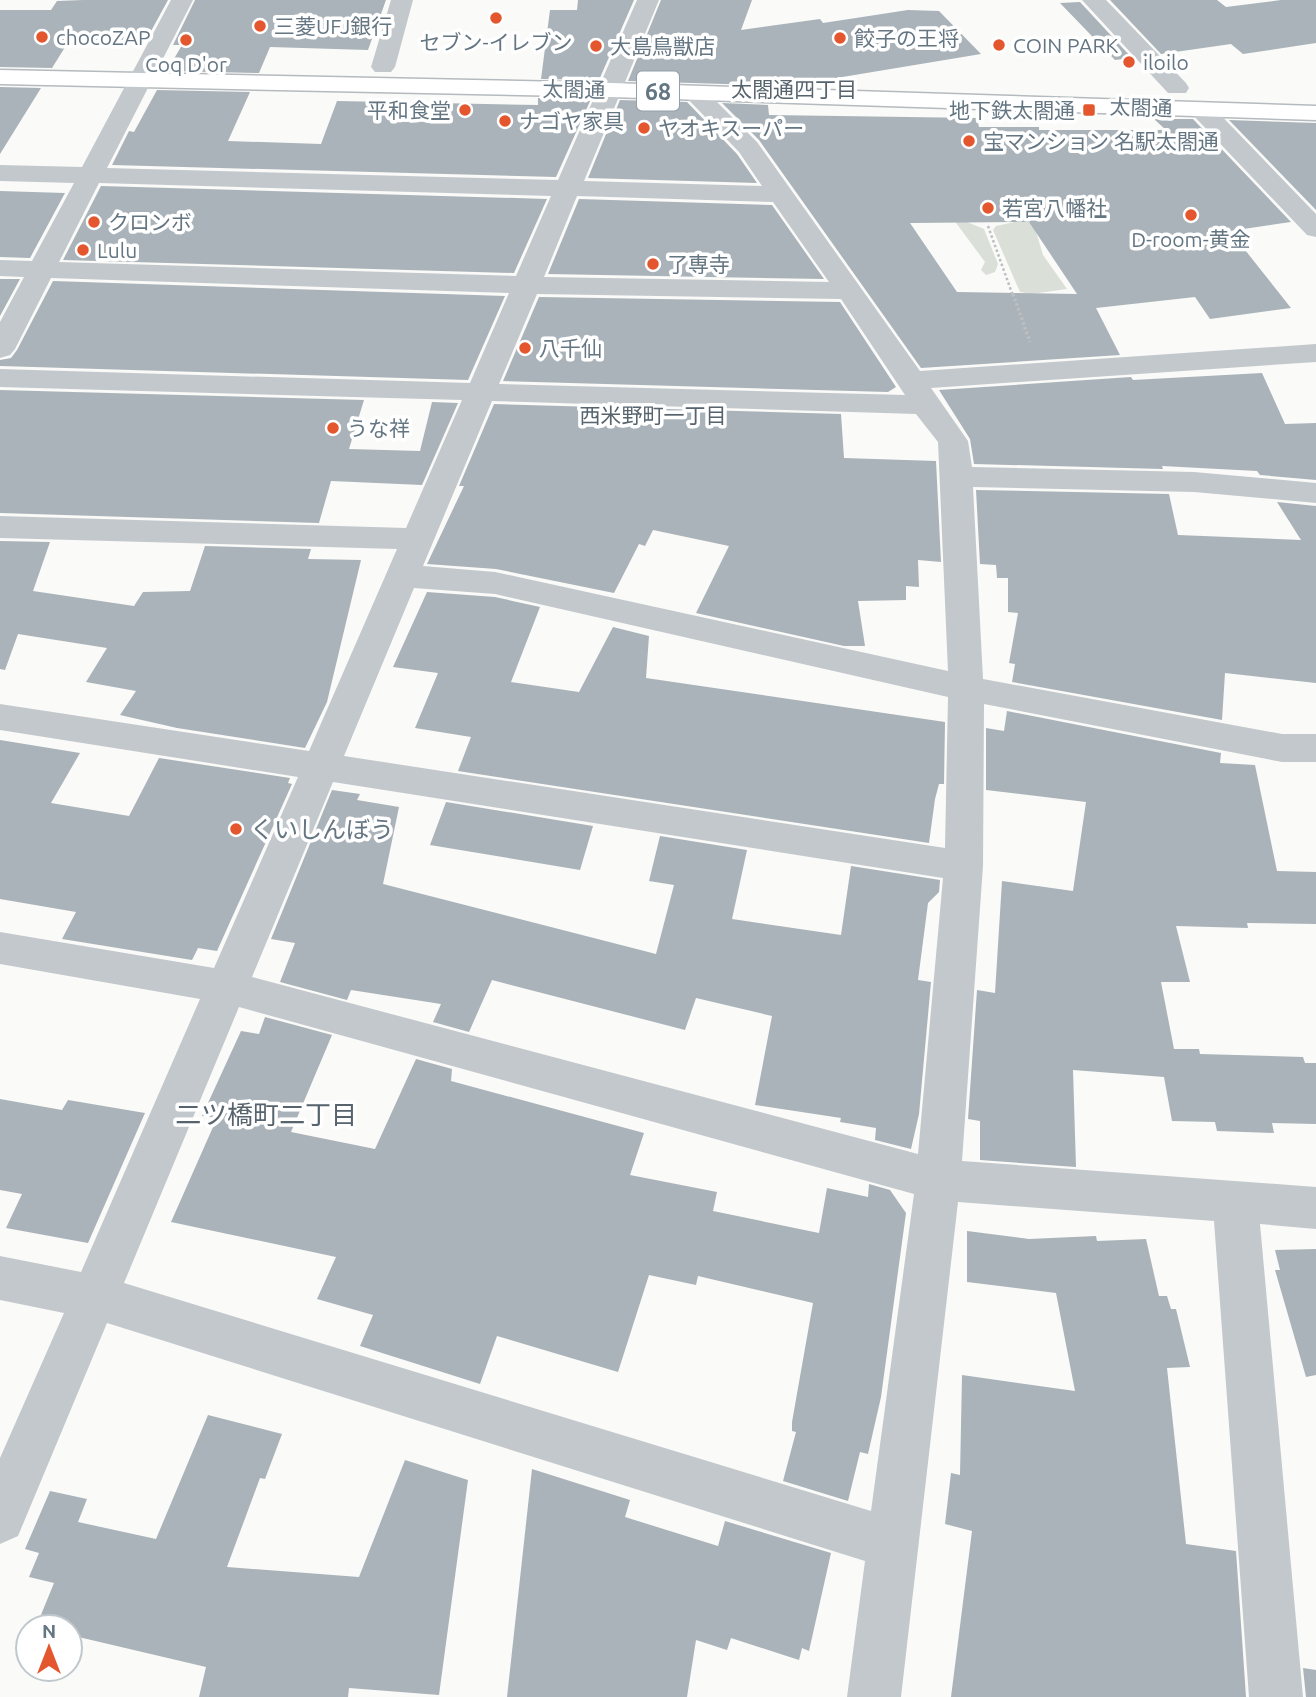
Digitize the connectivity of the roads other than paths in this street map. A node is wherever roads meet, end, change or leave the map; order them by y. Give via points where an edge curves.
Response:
1 (182, 0) edge
2 (402, 0) edge
3 (648, 0) edge
4 (1093, 0) edge
5 (0, 58) edge
6 (383, 67) junction
7 (144, 72) junction
8 (0, 78) edge
9 (615, 82) junction
10 (1177, 88) junction
11 (1316, 91) edge
12 (694, 92) junction
13 (1201, 109) junction
14 (1316, 113) edge
15 (0, 173) edge
16 (90, 175) junction
17 (568, 188) junction
18 (778, 194) junction
19 (1316, 229) edge
20 (0, 268) edge
21 (41, 270) junction
22 (527, 285) junction
23 (846, 291) junction
24 (0, 349) edge
25 (1316, 353) edge
26 (0, 377) edge
27 (481, 393) junction
28 (918, 393) junction
29 (957, 477) junction
30 (1316, 493) edge
31 (0, 527) edge
32 (418, 539) junction
33 (403, 576) junction
34 (965, 688) junction
35 (0, 717) edge
36 (1316, 748) edge
37 (321, 766) junction
38 (964, 866) junction
39 (0, 948) edge
40 (227, 987) junction
41 (938, 1180) junction
42 (1235, 1203) junction
43 (1316, 1208) edge
44 (0, 1278) edge
45 (95, 1297) junction
46 (0, 1518) edge
47 (894, 1544) junction
48 (874, 1697) edge
49 (1276, 1697) edge

1 - 7 street
2 - 6 street
3 - 9 street
4 - 10 street
5 - 7 main road, 太閤通 / 68
6 - 7 main road, 太閤通 / 68
6 - 9 main road, 太閤通 / 68
7 - 8 main road, 太閤通 / 68
7 - 9 main road, 太閤通 / 68
7 - 16 street
9 - 10 main road, 太閤通 / 68
9 - 12 main road, 太閤通 / 68
9 - 17 street
10 - 11 main road, 太閤通 / 68
12 - 13 main road, 太閤通 / 68
12 - 18 street via 748,147
13 - 14 main road, 太閤通 / 68
13 - 19 street
15 - 16 street
16 - 17 street
16 - 21 street
17 - 18 street
17 - 22 street
18 - 23 street
20 - 21 street
21 - 22 street
21 - 24 street
22 - 23 street
22 - 27 street
23 - 28 street
25 - 28 street via 1040,369
26 - 27 street
27 - 28 street
27 - 32 street
28 - 29 street via 953,442
29 - 30 street via 1194,482
29 - 34 street
31 - 32 street
32 - 33 street
33 - 34 street via 495,583
33 - 37 street
34 - 36 street via 1273,746
34 - 38 street
35 - 37 street
37 - 38 street
37 - 40 street
38 - 41 street
39 - 40 street
40 - 41 street
40 - 45 street
41 - 42 street
41 - 47 street
42 - 43 street
42 - 49 street
44 - 45 street
45 - 46 street
45 - 47 street
47 - 48 street

